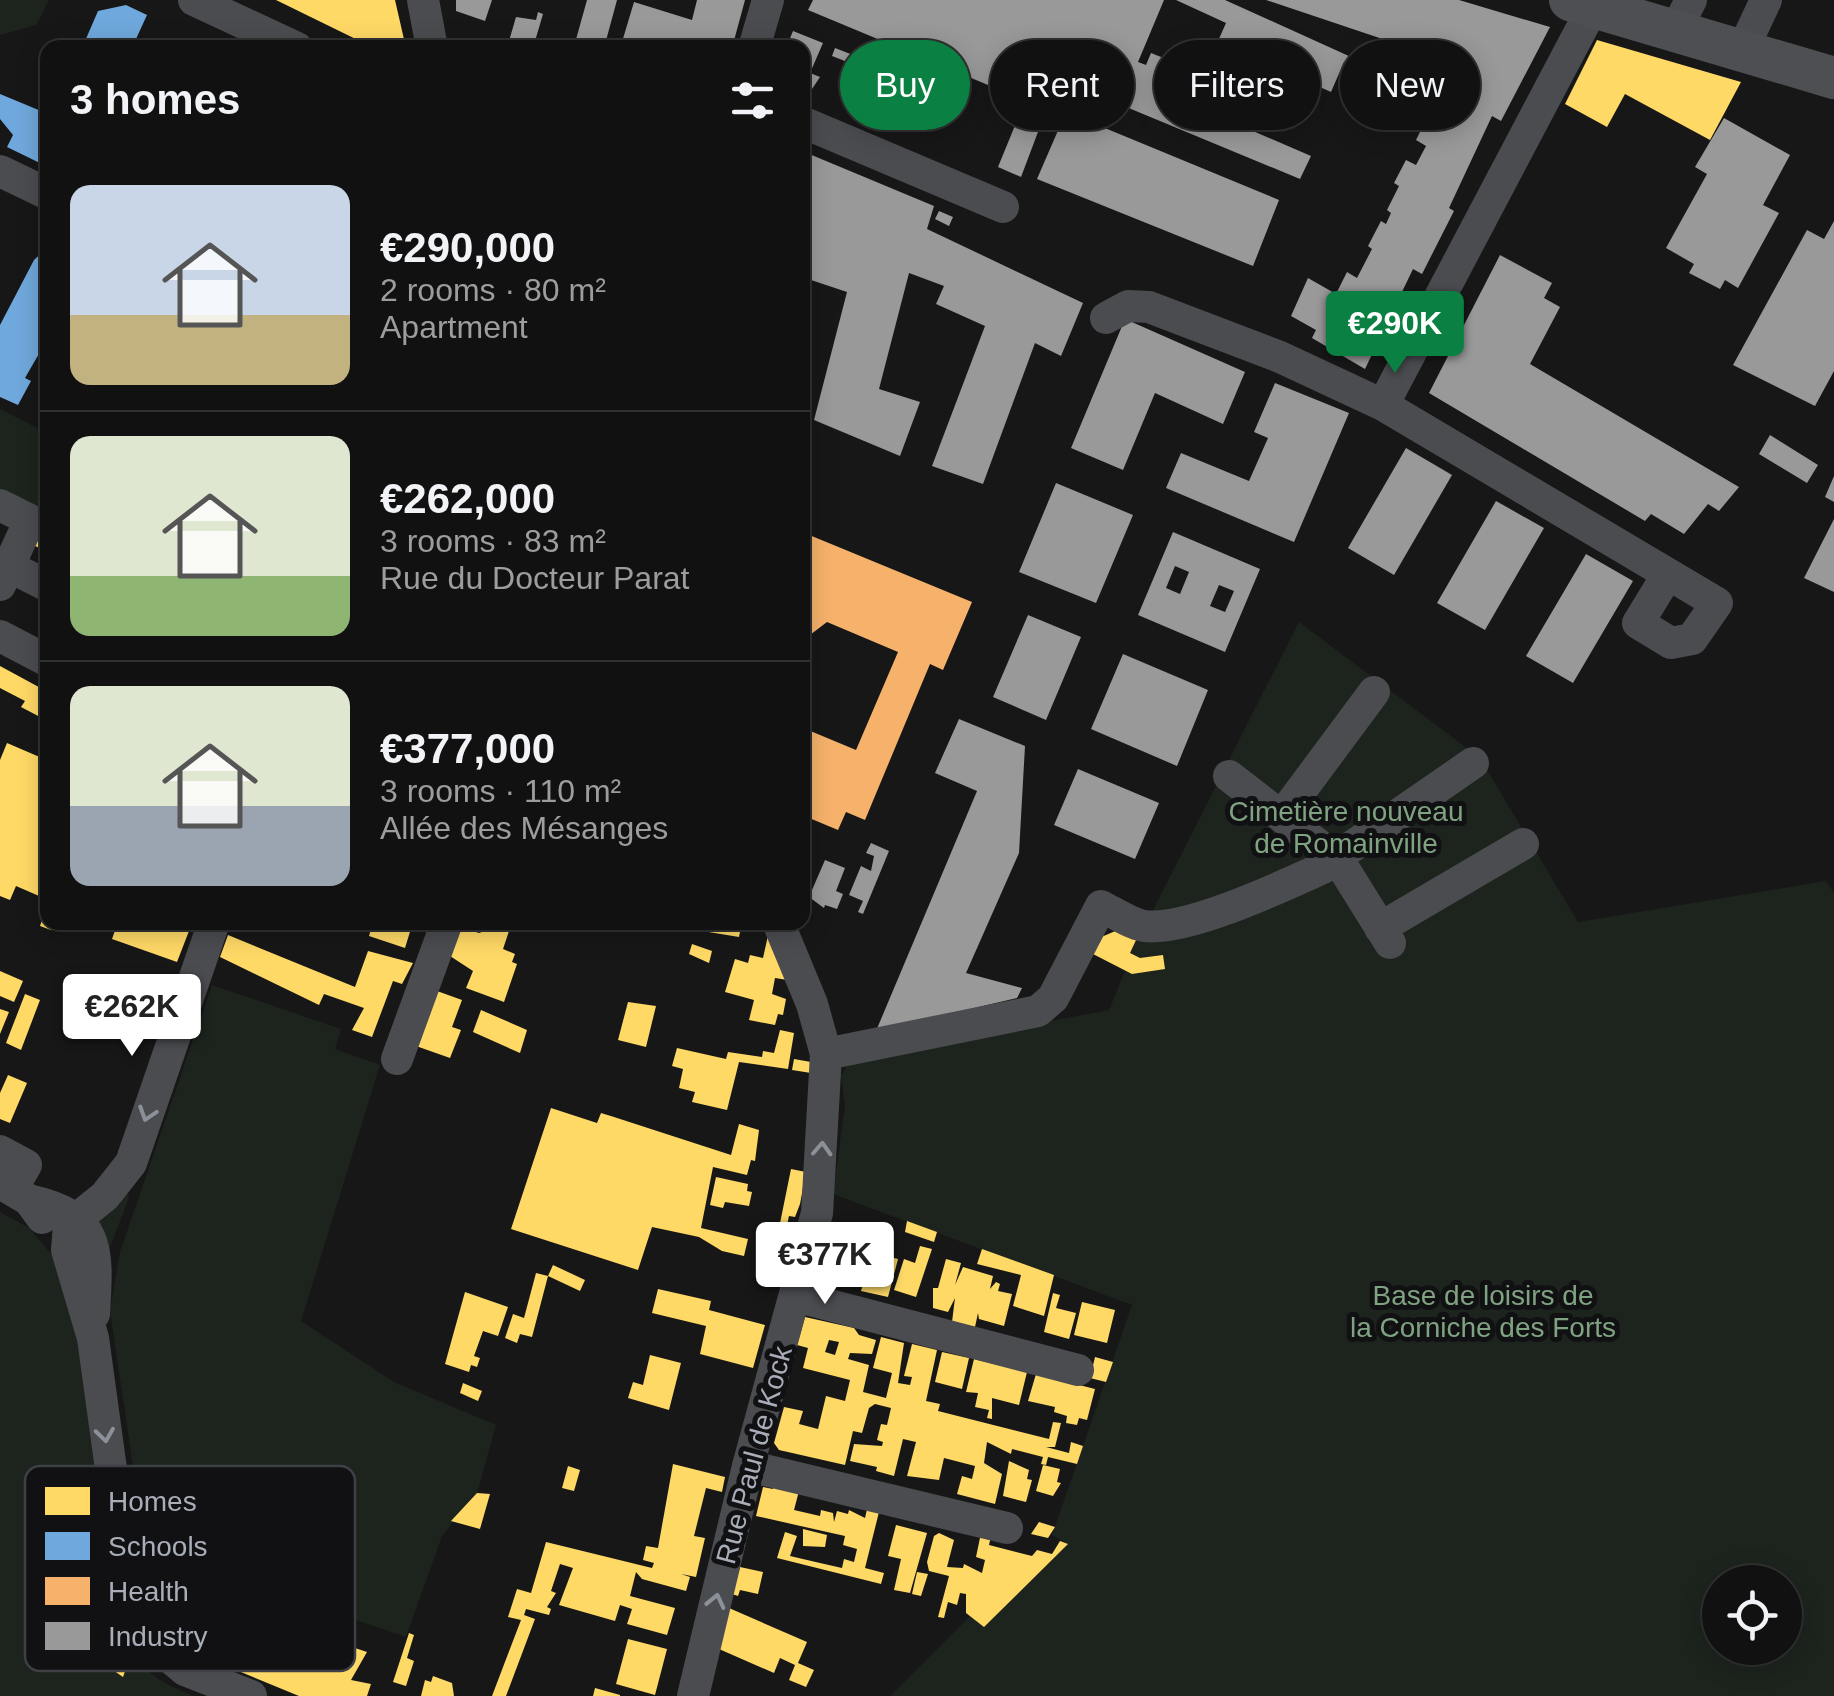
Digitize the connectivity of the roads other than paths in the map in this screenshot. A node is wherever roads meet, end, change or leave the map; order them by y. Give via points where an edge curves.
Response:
1 (194, 0) edge
2 (422, 0) edge
3 (768, 0) edge
4 (1766, 0) edge
5 (1581, 4) edge
6 (1683, 16) edge
7 (280, 40) edge
8 (430, 40) edge
9 (756, 40) edge
10 (1742, 51) junction
11 (1834, 78) edge
12 (810, 125) edge
13 (0, 171) edge
14 (40, 190) edge
15 (1002, 207) dead end
16 (1106, 318) dead end
17 (1383, 405) junction
18 (0, 505) edge
19 (1668, 574) dead end
20 (4, 576) edge
21 (40, 584) edge
22 (0, 636) edge
23 (40, 657) edge
24 (1374, 692) dead end
25 (1473, 763) dead end
26 (1229, 776) dead end
27 (1282, 816) junction
28 (1523, 844) dead end
29 (1335, 859) junction
30 (211, 930) edge
31 (444, 930) edge
32 (781, 930) edge
33 (826, 1054) junction
34 (396, 1059) dead end
35 (0, 1151) edge
36 (13, 1191) edge
37 (76, 1217) junction
38 (66, 1250) junction
39 (796, 1296) junction
40 (93, 1338) junction
41 (1078, 1370) dead end
42 (111, 1466) edge
43 (748, 1466) junction
44 (1007, 1528) dead end
45 (187, 1671) edge
46 (250, 1696) edge
47 (694, 1696) edge

1 - 7 street
2 - 8 street
3 - 9 street
4 - 10 street
5 - 6 main road
5 - 17 street
6 - 10 main road
10 - 11 main road
12 - 15 street
13 - 14 street
16 - 17 street via 1128,306 1150,306
17 - 19 street
18 - 20 street via 30,520
20 - 21 street
22 - 23 street
24 - 27 street
25 - 29 street
26 - 27 street
27 - 29 street
28 - 29 street via 1386,938
29 - 33 street via 1248,902 1175,921 1145,926 1101,906 1053,998 1038,1011
30 -> 37 street via 131,1163
31 - 34 street
32 - 33 street, Rue Paul de Kock
39 -> 33 street, Rue Paul de Kock via 817,1213
35 - 36 street via 26,1165
36 - 37 street
36 - 38 street
37 - 38 street
37 - 40 street via 93,1237
38 - 40 street
39 - 41 street
39 - 43 street, Rue Paul de Kock
40 -> 42 street
43 - 44 street
47 -> 43 street, Rue Paul de Kock
45 -> 46 street

